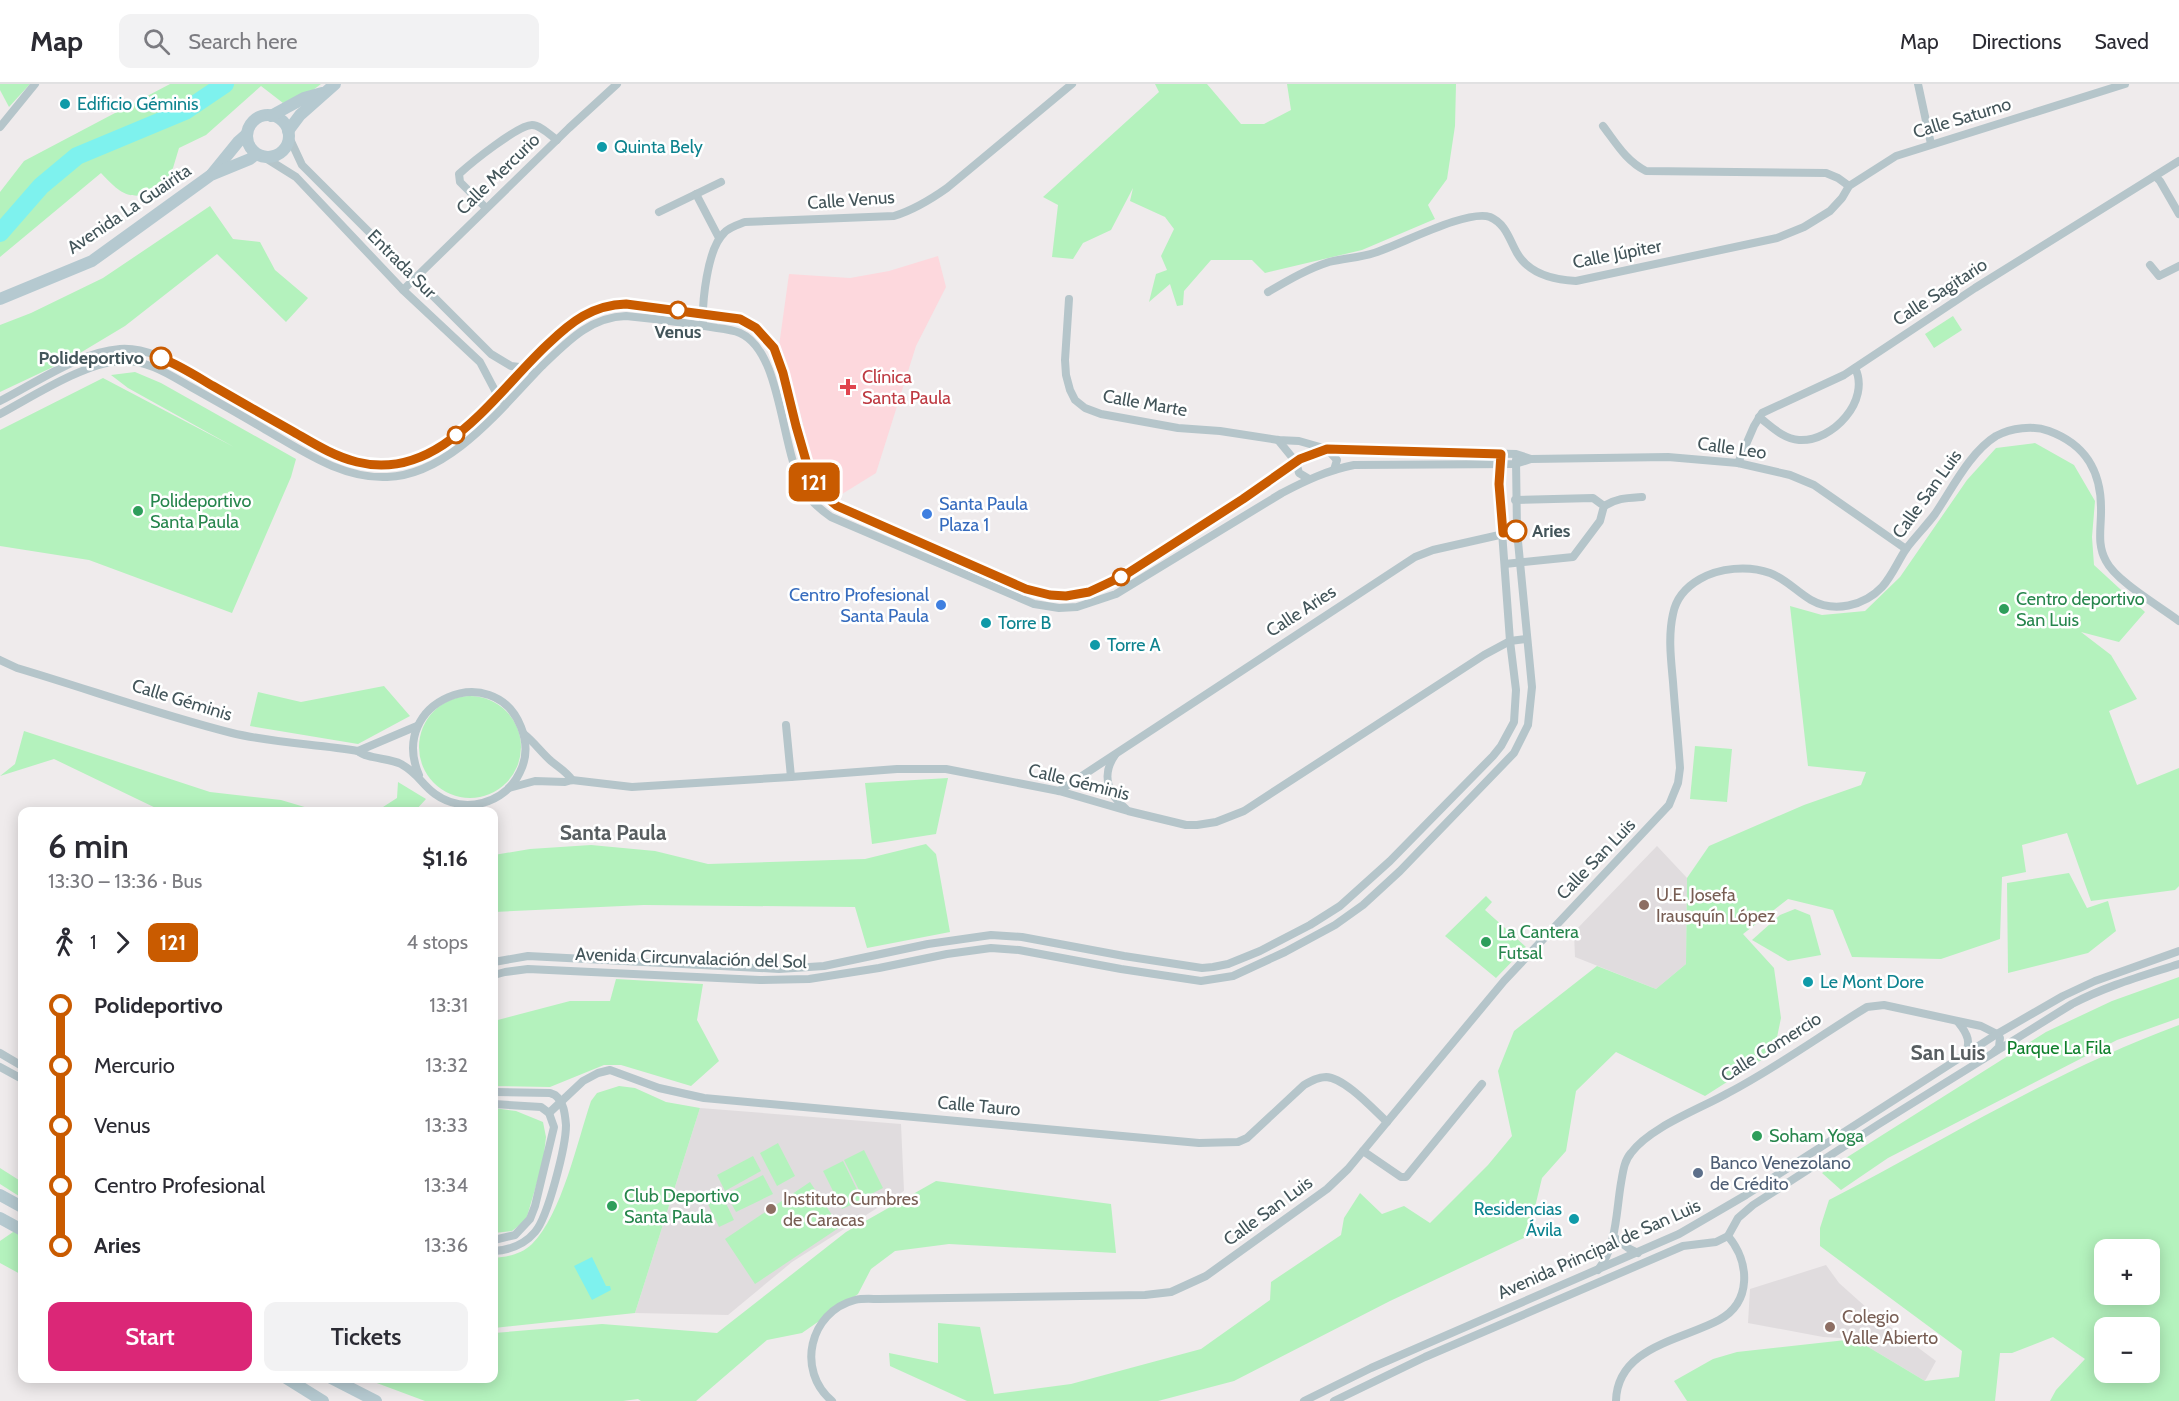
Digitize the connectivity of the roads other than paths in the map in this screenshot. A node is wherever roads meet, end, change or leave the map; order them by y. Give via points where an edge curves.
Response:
1 (35, 84) edge
2 (617, 84) edge
3 (1072, 84) edge
4 (1918, 84) edge
5 (2125, 84) edge
6 (331, 88) edge
7 (271, 116) junction
8 (1603, 126) dead end
9 (0, 127) edge
10 (247, 134) junction
11 (289, 134) junction
12 (557, 140) junction
13 (1931, 144) junction
14 (260, 155) junction
15 (2179, 161) edge
16 (211, 175) junction
17 (2155, 176) junction
18 (721, 182) dead end
19 (1849, 186) junction
20 (696, 194) junction
21 (486, 208) junction
22 (659, 212) dead end
23 (2179, 214) edge
24 (719, 238) junction
25 (2150, 265) dead end
26 (2179, 266) edge
27 (416, 278) junction
28 (403, 290) junction
29 (1268, 292) dead end
30 (0, 299) edge
31 (1069, 299) dead end
32 (703, 313) junction
33 (703, 325) junction
34 (74, 362) junction
35 (523, 367) junction
36 (1855, 368) junction
37 (80, 372) junction
38 (534, 374) junction
39 (496, 396) junction
40 (0, 401) edge
41 (505, 404) junction
42 (0, 414) edge
43 (1759, 417) junction
44 (1278, 440) junction
45 (1327, 449) junction
46 (1516, 453) junction
47 (1501, 454) junction
48 (1531, 459) junction
49 (1296, 462) junction
50 (1738, 463) junction
51 (1500, 464) junction
52 (1515, 464) junction
53 (1334, 470) junction
54 (1308, 479) junction
55 (1514, 480) junction
56 (1499, 484) junction
57 (1642, 498) dead end
58 (1515, 500) junction
59 (1604, 506) junction
60 (1516, 516) junction
61 (1501, 518) junction
62 (1516, 531) junction
63 (1503, 533) junction
64 (1906, 549) junction
65 (1521, 563) junction
66 (1506, 564) junction
67 (2179, 621) edge
68 (1526, 639) junction
69 (1510, 641) junction
70 (0, 660) edge
71 (786, 724) dead end
72 (417, 726) junction
73 (524, 734) junction
74 (358, 751) junction
75 (1118, 752) junction
76 (418, 775) junction
77 (791, 777) junction
78 (572, 780) junction
79 (509, 788) junction
80 (1059, 791) junction
81 (1128, 811) junction
82 (1409, 842) junction
83 (1419, 851) junction
84 (2179, 951) edge
85 (498, 961) edge
86 (2179, 964) edge
87 (498, 974) edge
88 (2033, 1013) junction
89 (1959, 1022) junction
90 (2041, 1025) junction
91 (1997, 1034) junction
92 (0, 1053) edge
93 (1992, 1054) junction
94 (1962, 1057) junction
95 (18, 1064) edge
96 (0, 1067) edge
97 (18, 1077) edge
98 (1482, 1084) dead end
99 (498, 1092) edge
100 (562, 1103) junction
101 (498, 1104) edge
102 (549, 1113) junction
103 (1387, 1122) junction
104 (1363, 1152) junction
105 (0, 1195) edge
106 (18, 1205) edge
107 (1717, 1213) junction
108 (0, 1218) edge
109 (18, 1228) edge
110 (1730, 1233) junction
111 (1613, 1236) junction
112 (498, 1239) edge
113 (498, 1250) edge
114 (1638, 1253) junction
115 (1597, 1271) junction
116 (294, 1383) edge
117 (341, 1383) edge
118 (368, 1399) edge
119 (323, 1401) edge
120 (832, 1401) edge
121 (1304, 1401) edge
122 (1334, 1401) edge
123 (1616, 1401) edge

1 - 9 street
2 - 12 street, Calle Mercurio
3 - 24 street, Calle Venus via 947,188 907,212 894,216 745,222
4 - 13 street
5 - 13 street, Calle Saturno
6 - 7 street, Avenida La Guairita
6 - 11 street, Avenida La Guairita via 300,115
7 - 10 street, Avenida La Guairita via 255,120
7 - 11 street via 282,121
8 - 19 street via 1627,158 1646,171 1826,173
10 - 14 street via 248,143
10 - 16 street, Avenida La Guairita
11 - 14 street, Avenida La Guairita via 286,147 279,154
11 - 27 street, Entrada Sur via 302,165
12 - 21 street, Calle Mercurio
12 - 21 street via 538,127 528,126 487,150 459,174 460,182
13 - 19 street, Calle Saturno via 1896,156
14 - 16 street, Avenida La Guairita
14 - 28 street, Entrada Sur via 296,177
15 - 17 street, Calle Sagitario
16 - 30 street, Avenida La Guairita via 92,261
17 - 23 street
17 - 36 street, Calle Sagitario
18 - 20 street
19 - 29 street, Calle Júpiter via 1830,211 1777,238 1576,281 1559,280 1537,271 1518,255 1506,230 1490,217 1479,215 1373,254 1329,262
20 - 22 street
20 - 24 street
21 - 27 street, Calle Mercurio
24 - 32 street
25 - 26 street via 2158,276
27 - 28 street, Calle Mercurio
27 - 35 street, Entrada Sur via 491,354 511,366
28 - 39 street, Entrada Sur via 480,362
31 - 44 street, Calle Marte via 1066,375 1075,400 1085,408 1178,428
32 - 33 street
32 - 35 street via 626,304 598,308 573,321
32 - 49 street via 740,319 756,328 771,344 783,373 811,478 829,500 1037,592 1075,595 1111,582
33 - 38 street via 626,316 602,320 580,331
33 - 54 street via 743,334 763,353 800,482 821,509 831,517 1034,604 1077,607 1116,594
34 - 37 street
34 - 39 street via 121,349 148,353 178,366 325,450 374,465 401,464 436,450
34 - 40 street
35 - 38 street, Entrada Sur
35 - 39 street
36 - 43 street, Calle Sagitario
36 - 43 street via 1858,385 1852,407 1845,419 1824,435 1800,440 1788,437
37 - 41 street via 121,360 164,371 320,461 373,476 404,475 437,463
37 - 42 street
38 - 41 street
39 - 41 street, Entrada Sur
43 - 50 street
44 - 45 street, Calle Marte
44 - 49 street
45 - 47 street
45 - 49 street
45 - 53 street via 1337,460
46 - 47 street
46 - 48 street, Calle Leo
46 - 52 street, Avenida Circunvalación del Sol
47 - 51 street, Avenida Circunvalación del Sol
48 - 50 street, Calle Leo via 1668,457
48 - 52 street, Calle Leo
49 - 54 street via 1299,473
50 - 64 street, Calle Leo via 1814,485
51 - 52 street
51 - 53 street via 1354,465
51 - 56 street, Avenida Circunvalación del Sol
52 - 55 street, Avenida Circunvalación del Sol
53 - 54 street
55 - 56 street
55 - 58 street, Avenida Circunvalación del Sol
56 - 61 street, Avenida Circunvalación del Sol
57 - 59 street via 1622,498
58 - 59 street via 1593,498
58 - 60 street, Avenida Circunvalación del Sol
59 - 65 street via 1600,521 1573,557
60 - 61 street via 1509,521
60 - 62 street, Avenida Circunvalación del Sol
61 - 63 street, Avenida Circunvalación del Sol
62 - 63 street, Calle Aries
62 - 65 street, Avenida Circunvalación del Sol
63 - 66 street, Avenida Circunvalación del Sol
63 - 75 street, Calle Aries via 1415,556
64 - 67 street, Calle San Luis via 1963,471 1996,436 2029,427 2048,430 2075,444 2091,464 2100,495 2101,551 2109,567
64 - 103 street, Calle San Luis via 1881,588 1850,605 1833,607 1814,602 1779,578 1750,569 1719,571 1691,584 1676,603 1671,630 1680,768 1669,805 1504,981
65 - 66 street
65 - 68 street, Avenida Circunvalación del Sol
66 - 69 street, Avenida Circunvalación del Sol
68 - 69 street, Calle Géminis
68 - 83 street, Avenida Circunvalación del Sol via 1532,687 1531,711 1522,738 1504,764
69 - 81 street, Calle Géminis via 1229,818 1186,825
69 - 82 street, Avenida Circunvalación del Sol via 1516,690 1509,734
70 - 74 street, Calle Géminis via 232,733
71 - 77 street
72 - 73 street via 440,700 473,692 505,705
72 - 74 street
72 - 76 street via 412,756
73 - 78 street
73 - 79 street via 522,767
74 - 76 street, Calle Géminis via 388,758
75 - 80 street, Calle Aries
75 - 81 street via 1108,767 1107,781 1115,799
76 - 79 street, Calle Géminis via 434,793 454,804 489,801
77 - 78 street, Calle Géminis via 632,787
77 - 80 street, Calle Géminis via 946,769
78 - 79 street, Calle Géminis via 535,781
80 - 81 street, Calle Géminis
82 - 83 street
82 - 85 street, Avenida Circunvalación del Sol via 1353,896 1327,914 1243,958 1214,967 991,935 809,968 528,956
83 - 87 street, Avenida Circunvalación del Sol via 1363,905 1335,925 1257,966 1215,980 991,948 809,979 528,969
84 - 88 street, Avenida Principal de San Luis via 2095,981
86 - 90 street via 2094,992
88 - 90 street via 2029,1023
88 - 91 street, Avenida Principal de San Luis
89 - 91 street, Calle Comercio
89 - 94 street via 1968,1038 1968,1050
89 - 111 street, Calle Comercio via 1884,1005 1868,1007 1728,1093 1661,1129 1630,1153 1624,1164
90 - 93 street
91 - 93 street via 2000,1042
91 - 94 street, Avenida Principal de San Luis
92 - 95 street
93 - 110 street via 1753,1206 1743,1213
94 - 107 street, Avenida Principal de San Luis
96 - 97 street
98 - 104 street via 1406,1176 1401,1177
99 - 100 street via 550,1093
100 - 102 street, Calle Tauro
100 - 103 street, Calle Tauro via 583,1081 610,1070 659,1088 704,1098 1227,1143 1247,1138 1304,1085 1327,1077 1342,1084
100 - 113 street via 565,1136 540,1224 520,1245
101 - 102 street via 541,1107
102 - 112 street via 553,1135 530,1219 515,1235
103 - 104 street, Calle San Luis
104 - 120 street, Calle San Luis via 1327,1189 1206,1276 1171,1292 856,1300 845,1305 820,1325 810,1354 814,1378
105 - 106 street
107 - 110 street via 1729,1218
107 - 114 street, Avenida Principal de San Luis
108 - 109 street
110 - 122 street, Avenida Principal de San Luis via 1716,1242 1683,1246 1425,1357
110 - 123 street via 1745,1271 1739,1301 1720,1320 1643,1354 1624,1372
111 - 114 street
111 - 115 street, Calle Comercio
114 - 115 street, Avenida Principal de San Luis
115 - 121 street, Avenida Principal de San Luis
116 - 119 street
117 - 118 street

